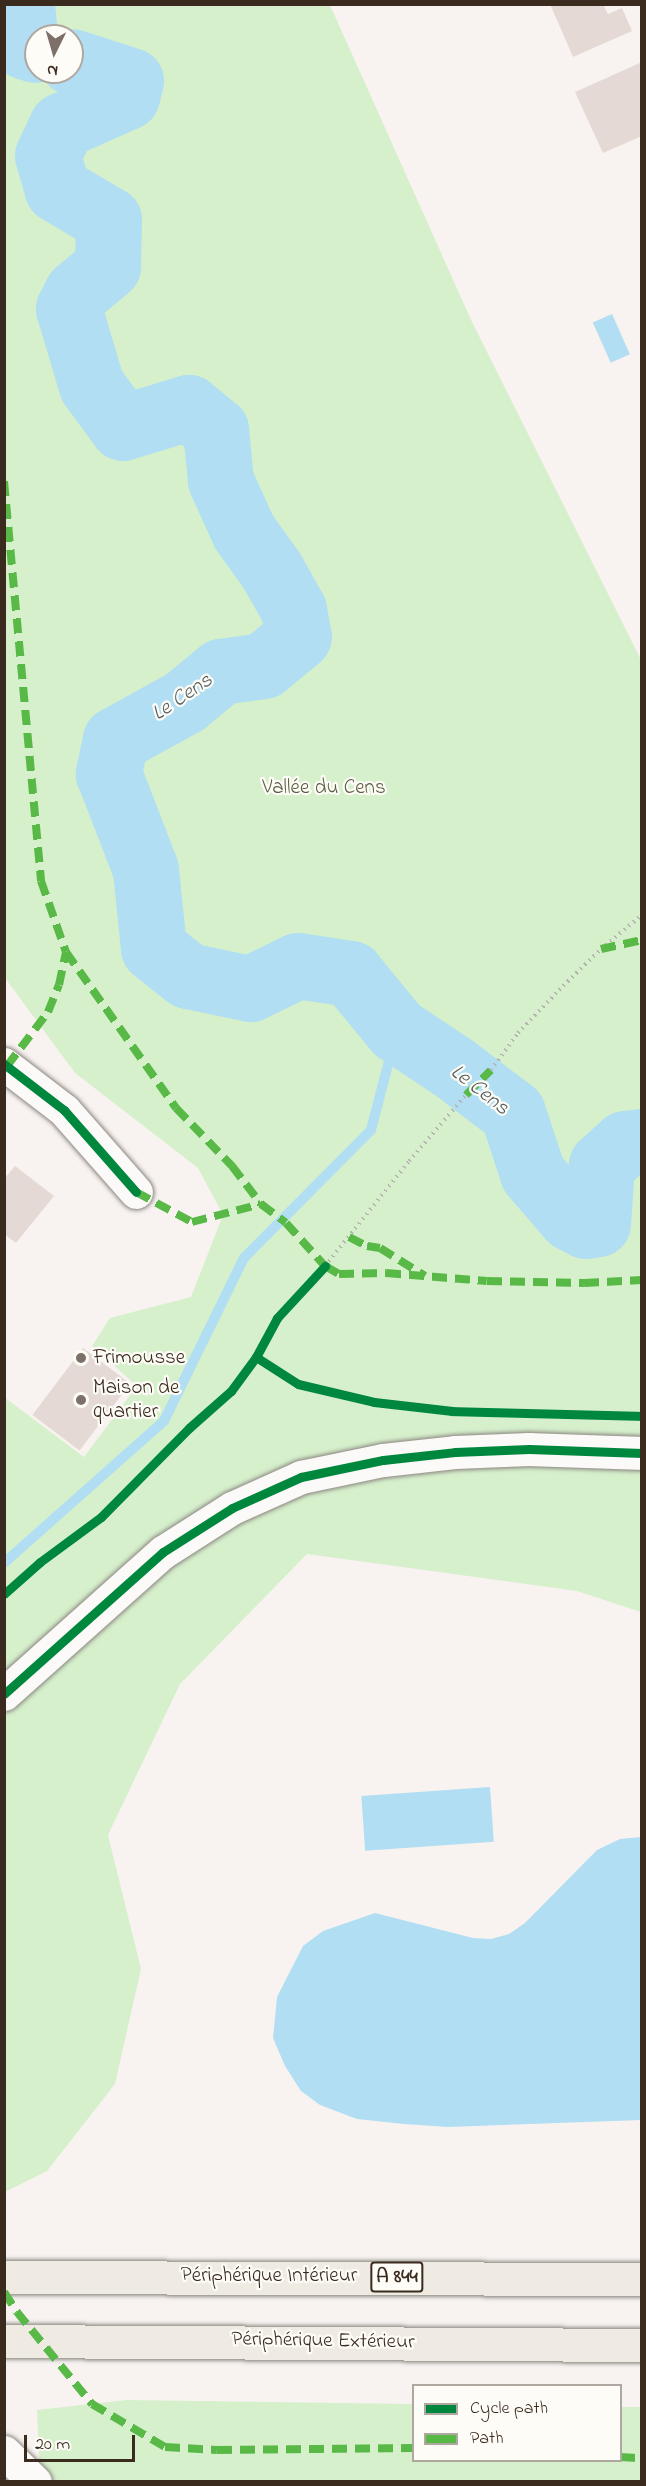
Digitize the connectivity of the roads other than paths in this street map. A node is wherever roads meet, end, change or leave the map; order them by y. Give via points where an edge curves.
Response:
1 (4, 1064) edge
2 (136, 1192) dead end
3 (642, 1453) edge
4 (4, 1694) edge
5 (4, 2277) edge
6 (642, 2279) edge
7 (4, 2341) edge
8 (642, 2345) edge
9 (4, 2452) edge
10 (35, 2481) edge

1 - 2 street via 64,1110
3 - 4 street via 529,1449 455,1452 383,1460 301,1477 232,1508 163,1552
5 - 6 highway, Périphérique Intérieur / A 844
7 - 8 highway, Périphérique Extérieur
9 - 10 street

